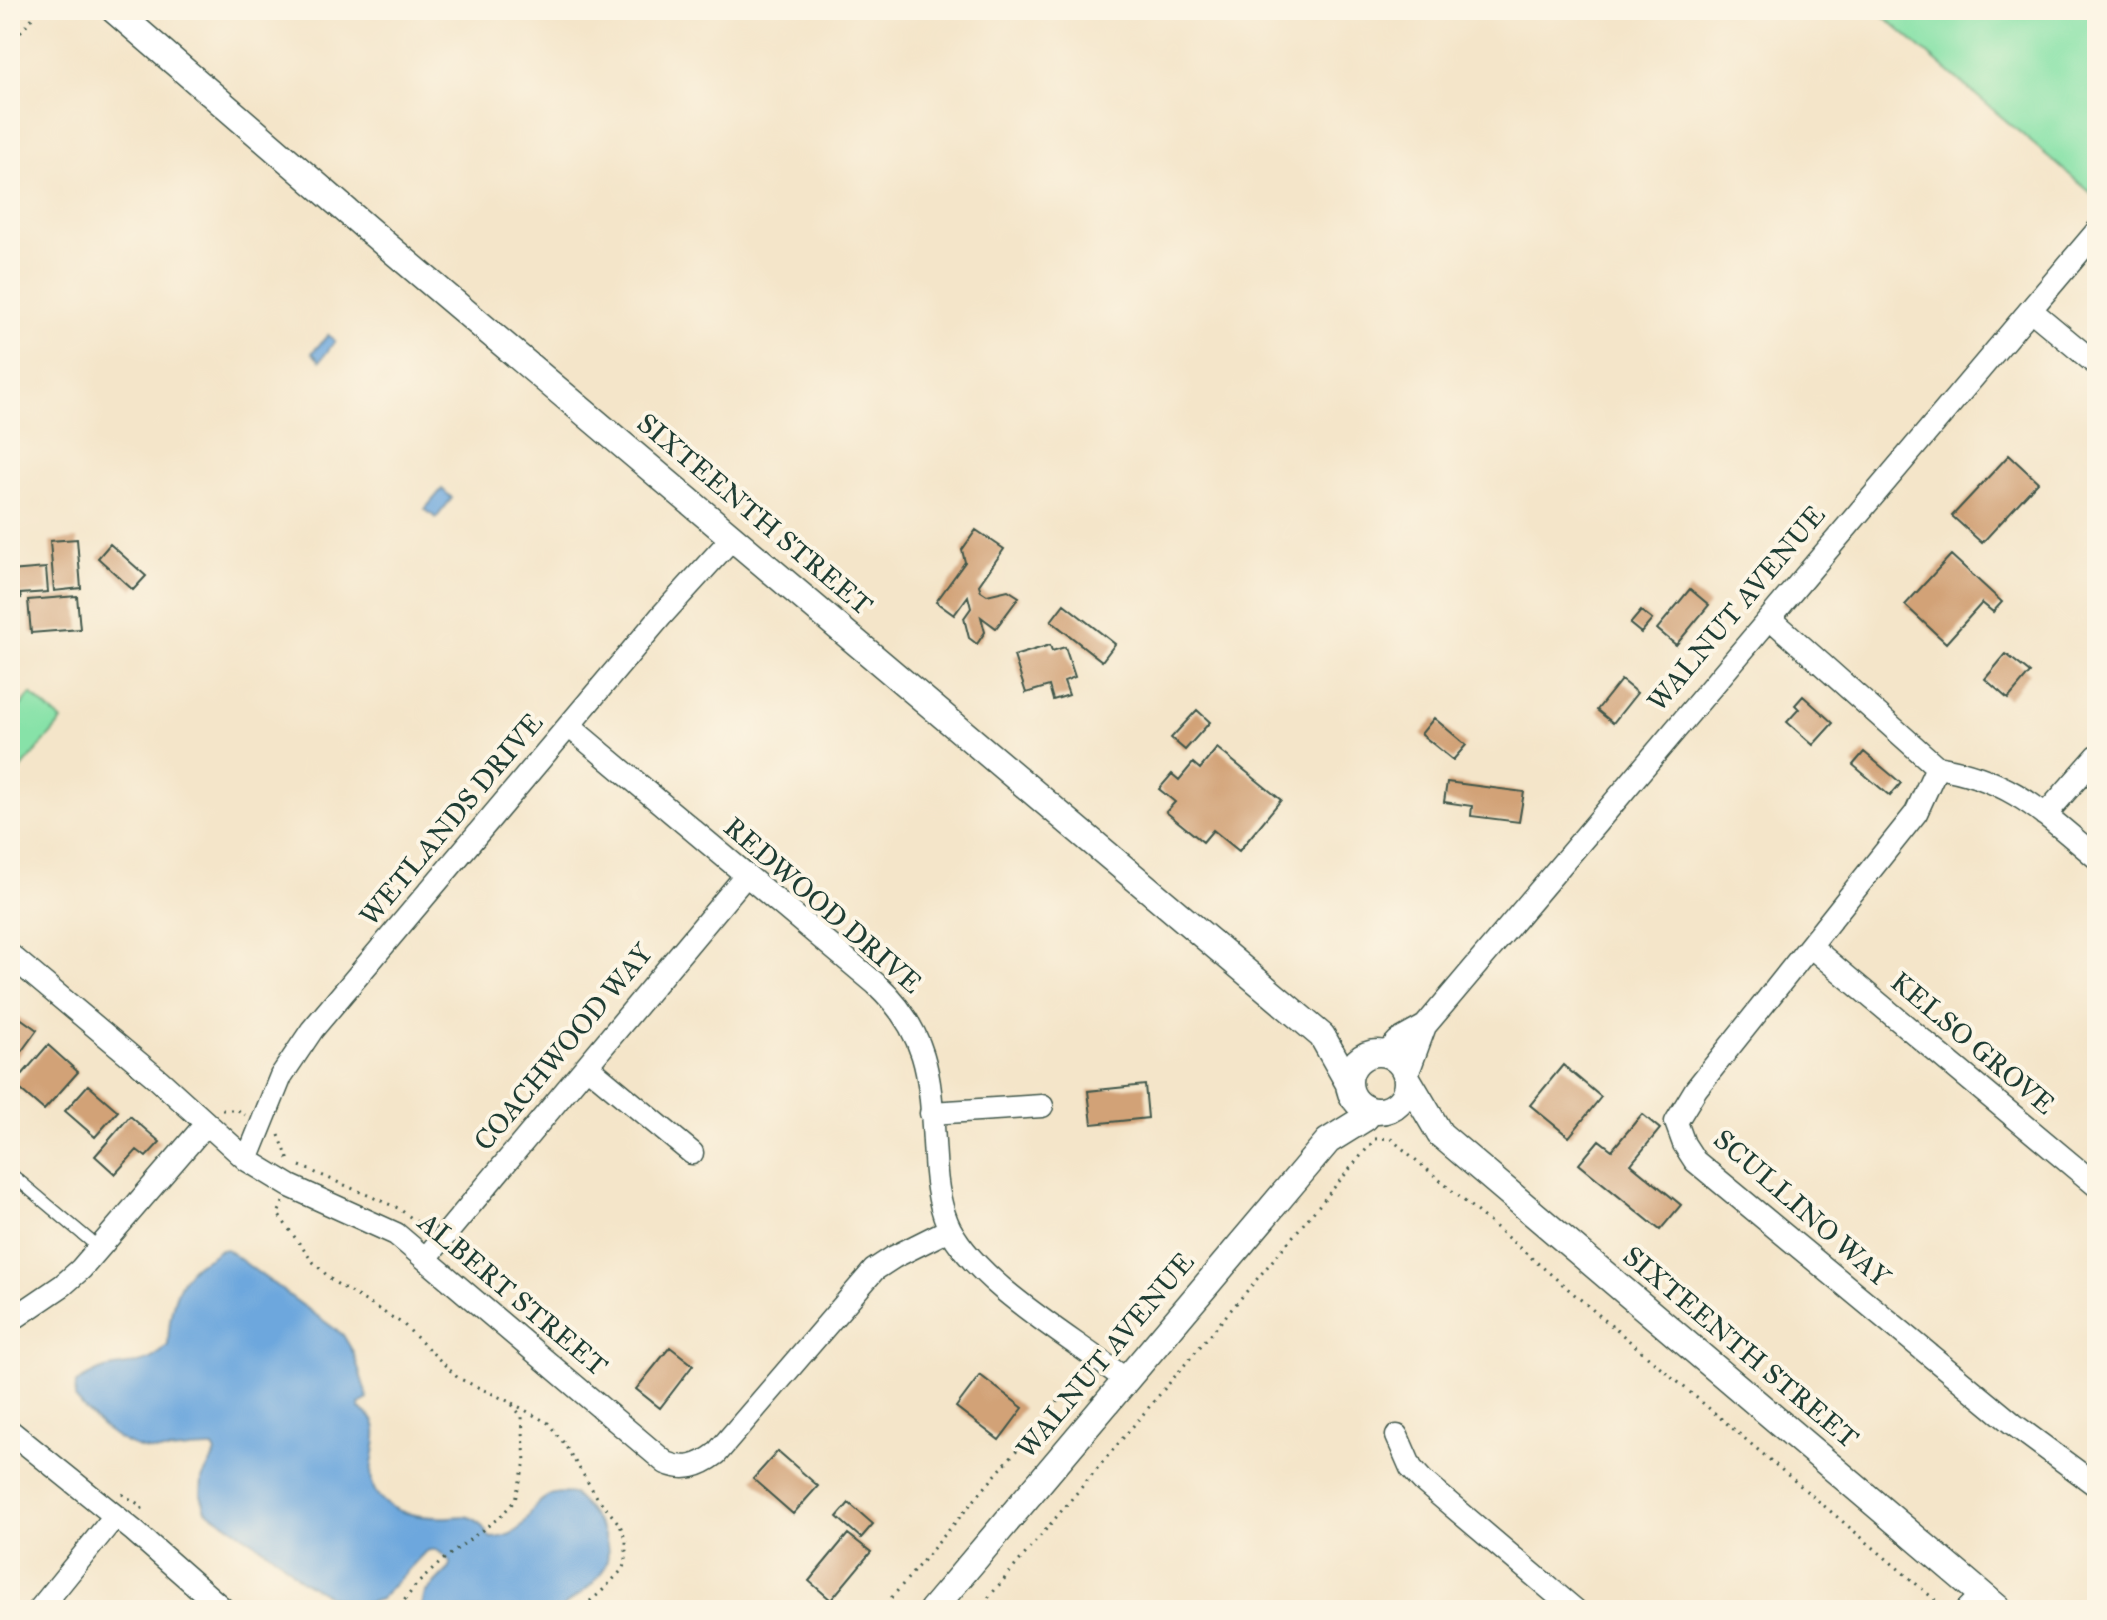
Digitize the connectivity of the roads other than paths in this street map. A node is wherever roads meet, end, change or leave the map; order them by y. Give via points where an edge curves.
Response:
1 (103, 10) edge
2 (114, 10) edge
3 (147, 41) junction
4 (2097, 231) edge
5 (2032, 311) junction
6 (2097, 365) edge
7 (733, 537) junction
8 (1770, 618) junction
9 (569, 726) junction
10 (2097, 756) edge
11 (1937, 767) junction
12 (2045, 815) junction
13 (2097, 858) edge
14 (746, 875) junction
15 (1810, 946) junction
16 (10, 955) edge
17 (1425, 1026) junction
18 (1322, 1036) junction
19 (1377, 1054) junction
20 (587, 1066) junction
21 (1407, 1077) junction
22 (1350, 1087) junction
23 (1042, 1106) dead end
24 (1380, 1110) junction
25 (931, 1113) junction
26 (211, 1115) junction
27 (1440, 1134) junction
28 (1328, 1141) junction
29 (692, 1153) dead end
30 (247, 1160) junction
31 (10, 1173) edge
32 (2097, 1186) edge
33 (950, 1229) junction
34 (99, 1248) junction
35 (432, 1249) junction
36 (10, 1321) edge
37 (1054, 1329) junction
38 (1121, 1386) junction
39 (10, 1431) edge
40 (1397, 1436) dead end
41 (2097, 1486) edge
42 (115, 1516) junction
43 (233, 1606) edge
44 (1964, 1607) edge
45 (39, 1610) edge
46 (932, 1610) edge
47 (1575, 1610) edge

1 - 3 street, SIXTEENTH STREET
2 - 3 street, SIXTEENTH STREET
3 - 7 street, SIXTEENTH STREET
4 - 5 street, WALNUT AVENUE
5 - 6 street
5 - 8 street, WALNUT AVENUE
7 - 9 street, WETLANDS DRIVE
7 - 18 street, SIXTEENTH STREET
8 - 11 street
8 - 17 street, WALNUT AVENUE
9 - 14 street, REDWOOD DRIVE
9 - 30 street, WETLANDS DRIVE via 312,1030 281,1076
10 - 12 street
11 - 12 street via 1971,773 2022,796
11 - 15 street, SCULLINO WAY via 1916,813
12 - 13 street
14 - 20 street, COACHWOOD WAY
14 - 25 street, REDWOOD DRIVE via 903,1012 928,1070
15 - 32 street, KELSO GROVE
15 - 41 street, SCULLINO WAY via 1696,1089 1676,1122 1684,1144 1695,1161 1756,1212 2013,1424
16 - 26 street, ALBERT STREET via 159,1080
17 - 19 street, WALNUT AVENUE
17 - 21 street, WALNUT AVENUE
18 - 19 street, SIXTEENTH STREET
18 - 22 street, SIXTEENTH STREET
19 - 21 street via 1402,1065
19 - 22 street via 1354,1066
20 - 29 street
20 - 35 street, COACHWOOD WAY
21 - 24 street via 1403,1098
21 - 27 street, SIXTEENTH STREET
22 - 24 street via 1354,1099
22 - 28 street, WALNUT AVENUE
23 - 25 street
24 - 27 street, SIXTEENTH STREET
24 - 28 street, WALNUT AVENUE
25 - 33 street, REDWOOD DRIVE via 938,1191
26 - 30 street, ALBERT STREET
26 - 34 street
27 - 44 street, SIXTEENTH STREET
28 - 38 street, WALNUT AVENUE
30 - 35 street, ALBERT STREET via 295,1176
31 - 34 lane
33 - 35 street, ALBERT STREET via 874,1270 716,1454 684,1467 666,1463
33 - 37 street, REDWOOD DRIVE via 972,1260
34 - 36 street via 63,1285
37 - 38 street, REDWOOD DRIVE via 1096,1356
37 - 38 street, REDWOOD DRIVE via 1087,1367
38 - 46 street, WALNUT AVENUE
39 - 42 street
40 - 47 street via 1411,1468 1424,1482
42 - 43 street
42 - 45 street

